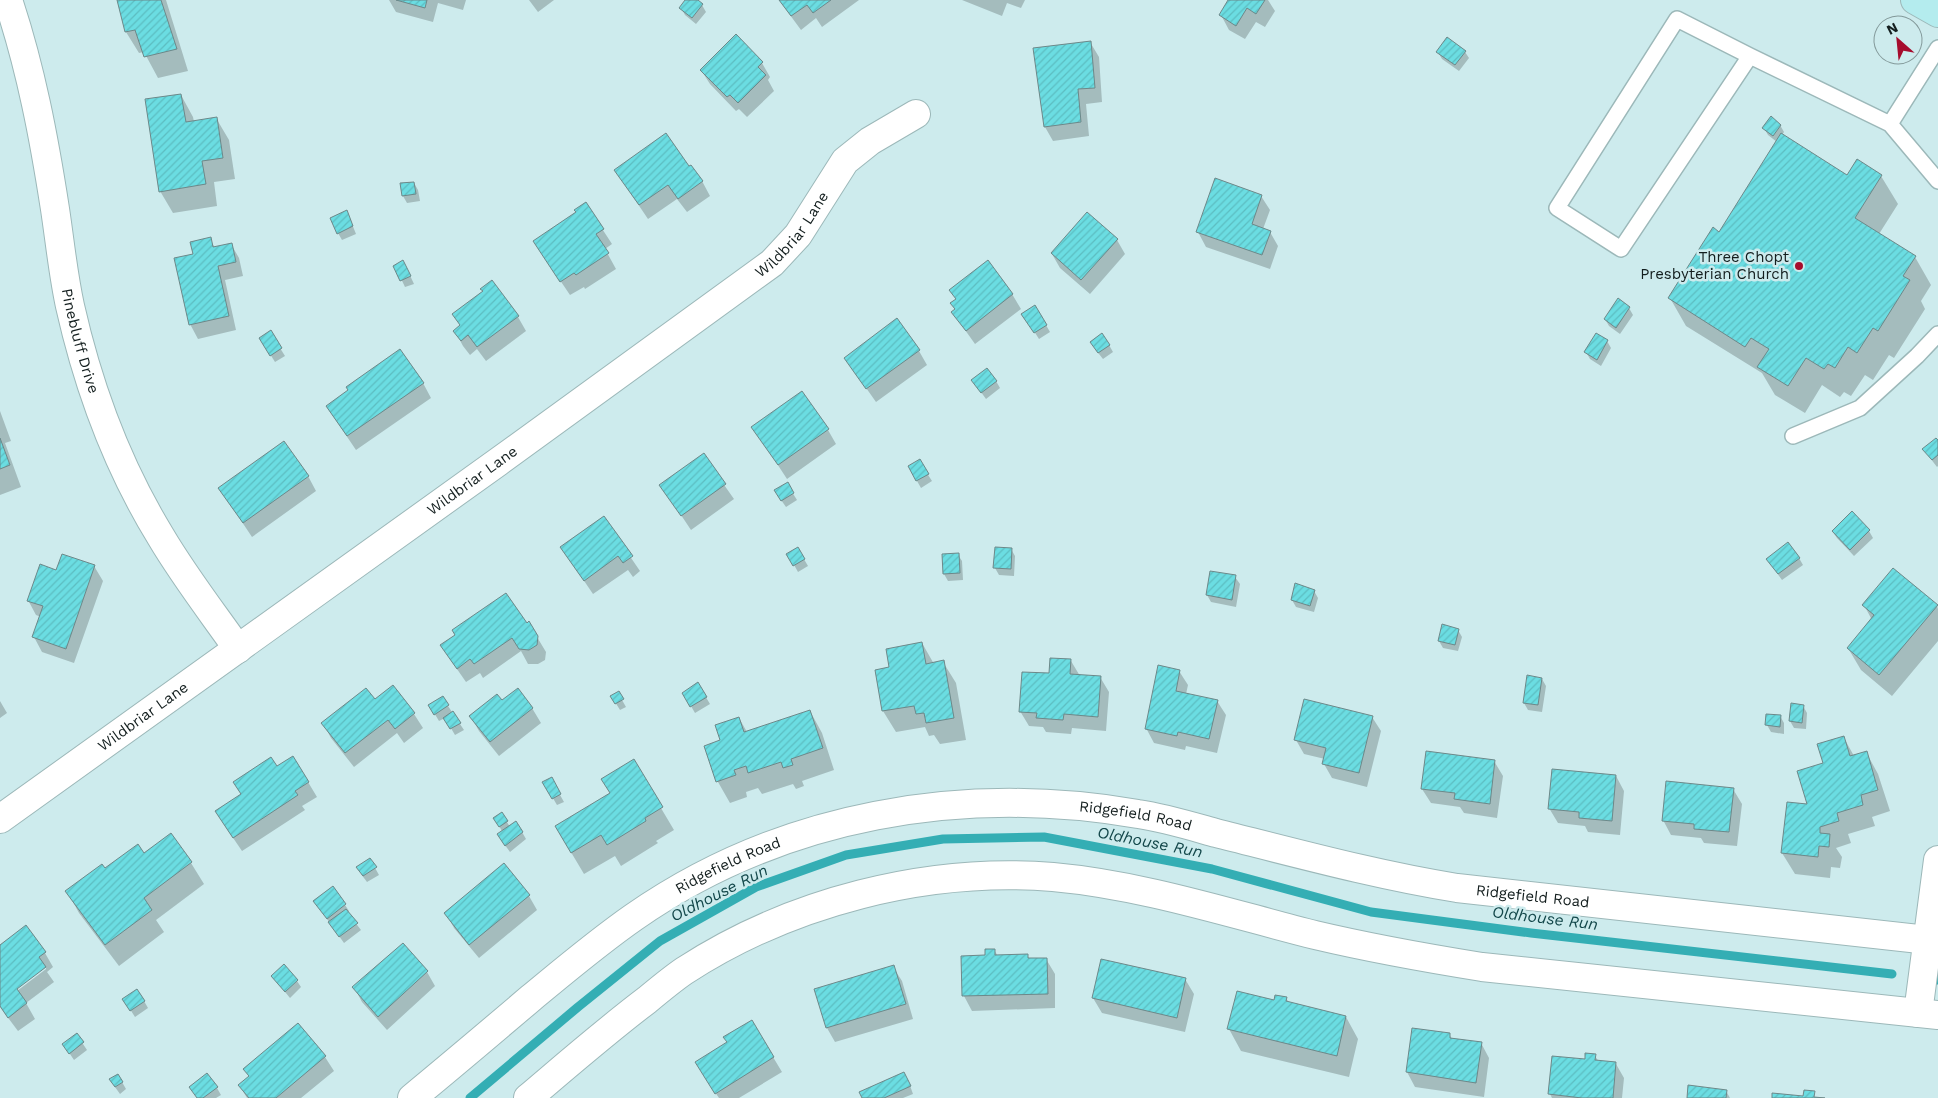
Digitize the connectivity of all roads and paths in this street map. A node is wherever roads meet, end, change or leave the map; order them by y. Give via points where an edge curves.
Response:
1 (8, 0) edge
2 (1915, 0) edge
3 (1938, 13) edge
4 (1938, 48) edge
5 (1750, 56) junction
6 (916, 114) dead end
7 (1890, 124) junction
8 (1938, 181) edge
9 (1938, 334) edge
10 (1792, 436) dead end
11 (238, 649) junction
12 (0, 819) edge
13 (1938, 860) edge
14 (1932, 940) edge
15 (1928, 1014) edge
16 (412, 1098) edge
17 (528, 1098) edge

1 - 11 street, Pinebluff Drive via 36,96 70,306 91,381 134,488 161,538
2 - 3 main road
4 - 7 lane
5 - 5 lane via 1677,19 1557,208 1621,249
5 - 7 lane
6 - 11 street, Wildbriar Lane via 870,141 845,162 798,235 772,263
7 - 8 lane
9 - 10 lane via 1860,408
11 - 12 street, Wildbriar Lane
13 - 14 street
14 - 15 street
14 - 16 street, Ridgefield Road via 1457,888 1410,881 1140,814 1056,803 961,803 901,810 848,821 783,840 689,883 592,947
15 - 17 street via 1415,957 1112,885 1052,877 979,875 927,880 865,893 808,911 738,940 683,972

